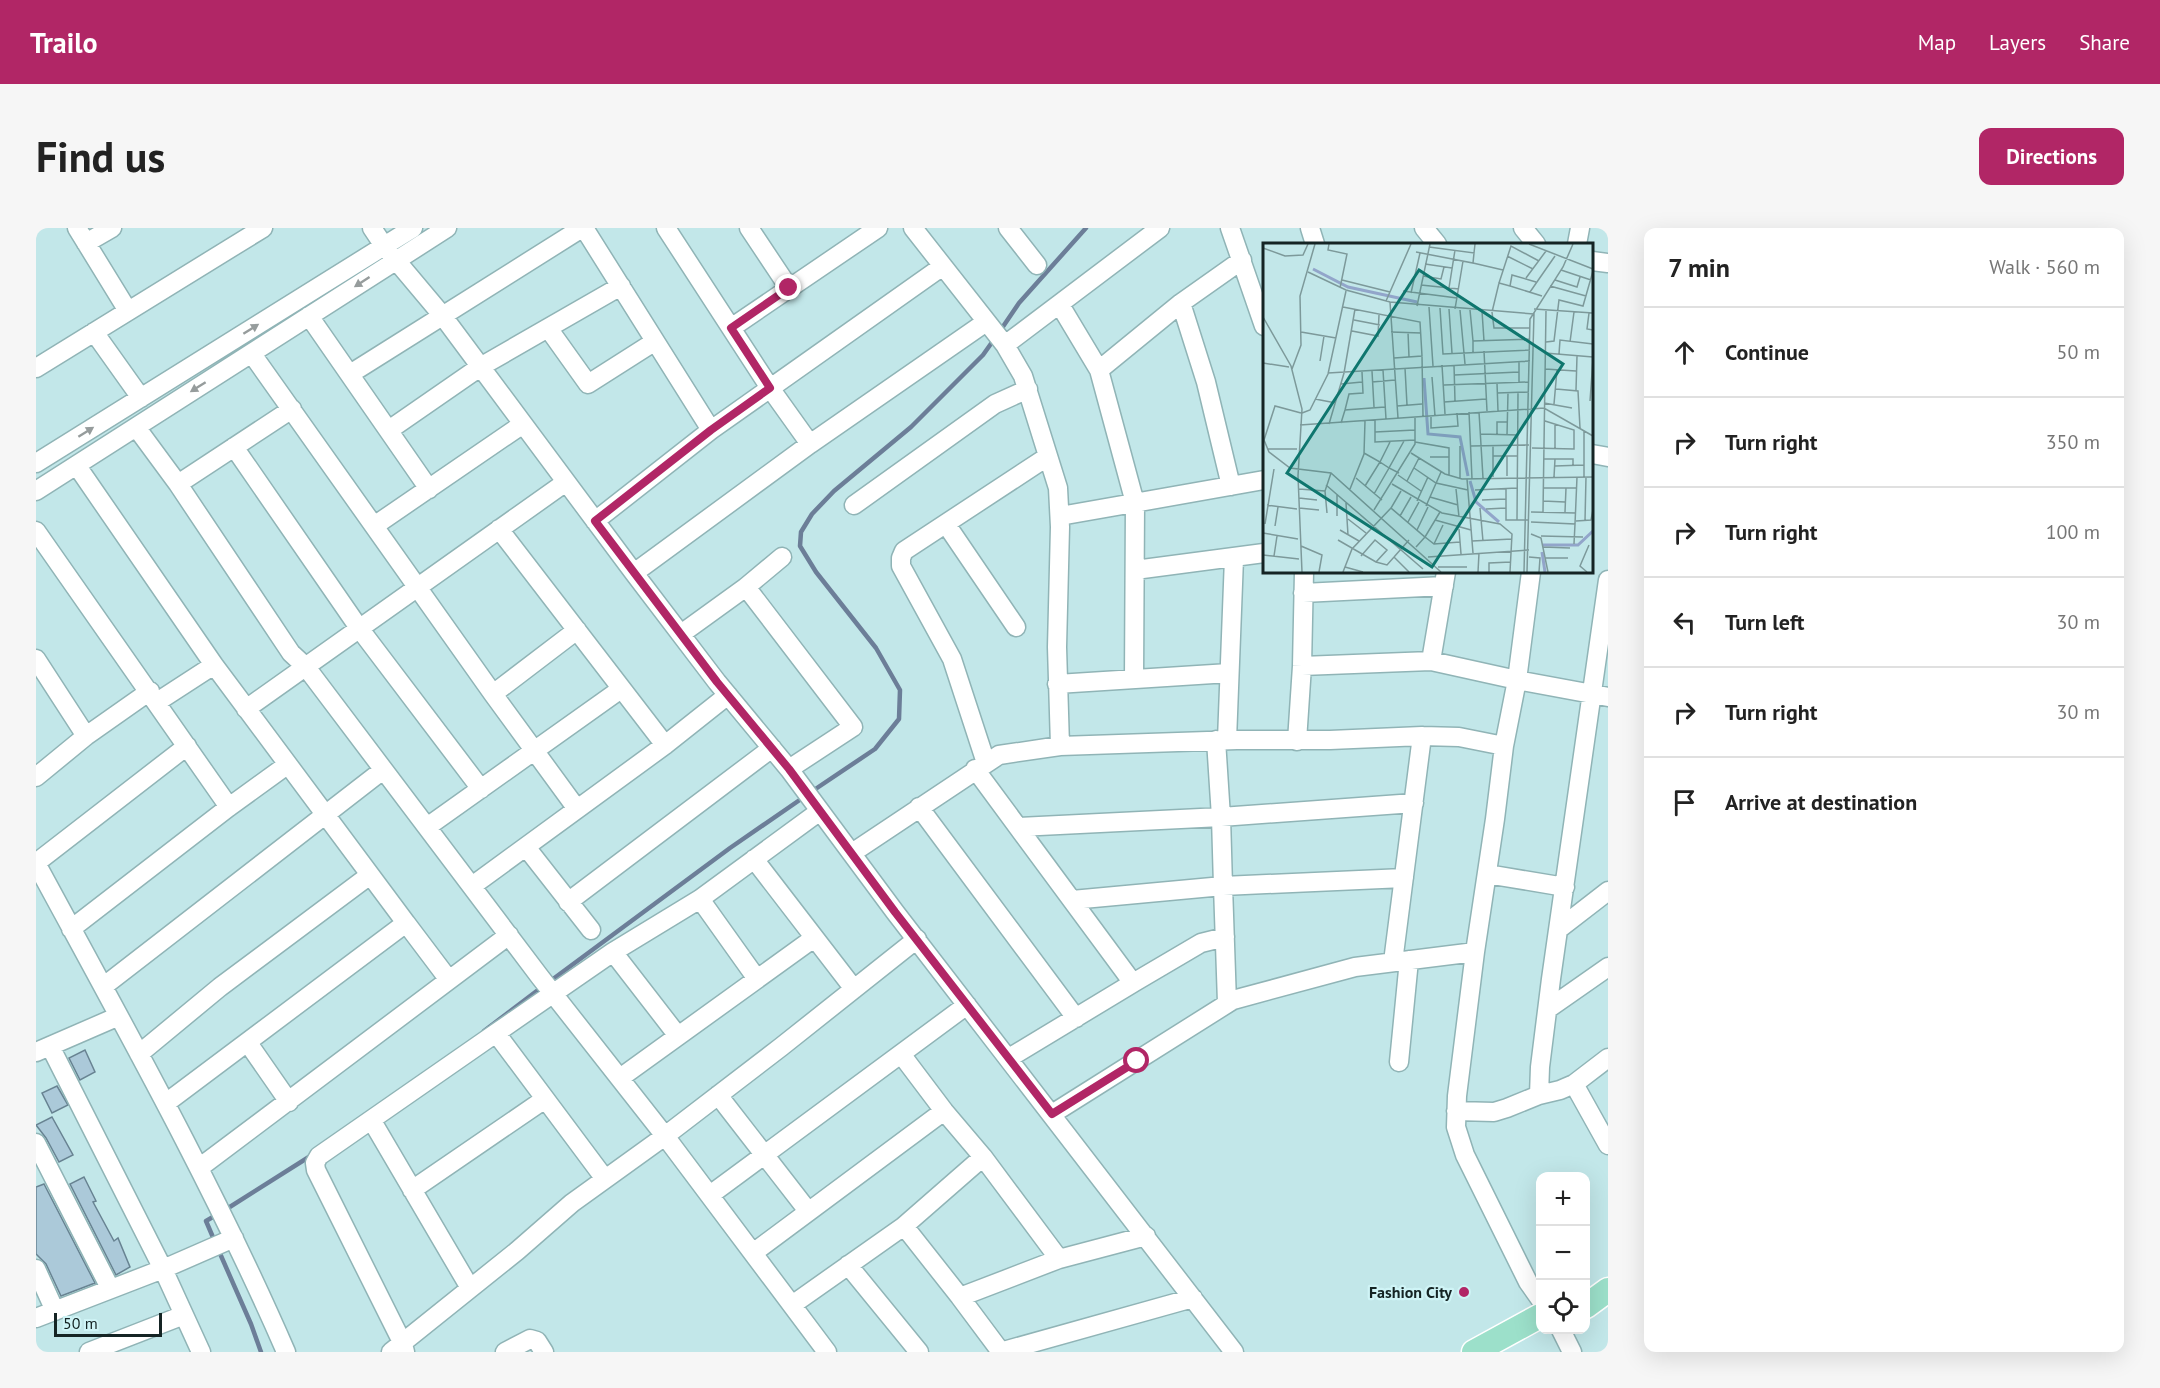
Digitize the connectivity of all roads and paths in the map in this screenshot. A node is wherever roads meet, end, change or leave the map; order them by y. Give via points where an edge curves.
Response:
1 (112, 228) edge
2 (263, 228) edge
3 (372, 228) edge
4 (413, 228) edge
5 (447, 228) edge
6 (583, 228) edge
7 (666, 228) edge
8 (749, 228) edge
9 (878, 228) edge
10 (913, 228) edge
11 (1008, 228) edge
12 (1160, 228) edge
13 (1230, 228) edge
14 (1310, 228) edge
15 (1424, 228) edge
16 (1523, 228) edge
17 (1580, 228) edge
18 (82, 235) edge
19 (1315, 243) edge
20 (1436, 243) edge
21 (1535, 243) edge
22 (1577, 243) edge
23 (390, 253) junction
24 (1242, 260) junction
25 (1593, 261) edge
26 (1608, 263) edge
27 (1037, 265) dead end
28 (943, 266) junction
29 (621, 286) junction
30 (789, 288) junction
31 (1181, 303) junction
32 (1060, 305) junction
33 (128, 311) junction
34 (442, 315) junction
35 (309, 316) junction
36 (1263, 323) edge
37 (548, 328) junction
38 (731, 328) junction
39 (94, 332) junction
40 (995, 333) junction
41 (654, 342) junction
42 (252, 354) junction
43 (37, 365) edge
44 (480, 367) junction
45 (1098, 370) junction
46 (350, 374) junction
47 (770, 388) junction
48 (1028, 389) junction
49 (141, 398) junction
50 (292, 409) junction
51 (523, 424) junction
52 (136, 427) junction
53 (389, 430) junction
54 (711, 430) junction
55 (810, 444) junction
56 (234, 447) junction
57 (1593, 454) edge
58 (1047, 457) junction
59 (1608, 457) edge
60 (36, 463) edge
61 (77, 466) junction
62 (1263, 480) edge
63 (566, 482) junction
64 (178, 484) junction
65 (1231, 486) junction
66 (429, 489) junction
67 (36, 491) edge
68 (1135, 503) junction
69 (854, 505) dead end
70 (1060, 516) junction
71 (595, 521) junction
72 (946, 524) junction
73 (374, 526) junction
74 (499, 529) junction
75 (36, 531) edge
76 (1263, 553) edge
77 (782, 557) dead end
78 (1234, 558) junction
79 (1135, 570) junction
80 (634, 573) junction
81 (1304, 573) edge
82 (1531, 573) edge
83 (1445, 579) edge
84 (1608, 580) edge
85 (417, 586) junction
86 (746, 587) junction
87 (1303, 592) junction
88 (1605, 624) edge
89 (1016, 627) dead end
90 (359, 628) junction
91 (577, 630) junction
92 (681, 634) junction
93 (36, 659) edge
94 (1431, 661) junction
95 (214, 665) junction
96 (1302, 666) junction
97 (306, 667) junction
98 (1229, 673) junction
99 (1134, 679) junction
100 (1517, 680) junction
101 (1057, 684) junction
102 (621, 689) junction
103 (493, 693) junction
104 (728, 695) junction
105 (1600, 695) edge
106 (153, 697) junction
107 (246, 709) junction
108 (86, 736) junction
109 (1422, 736) junction
110 (1221, 740) junction
111 (1297, 741) junction
112 (665, 745) junction
113 (188, 746) junction
114 (1060, 746) junction
115 (1504, 746) junction
116 (772, 748) junction
117 (535, 750) junction
118 (287, 765) junction
119 (981, 766) junction
120 (789, 769) junction
121 (383, 770) junction
122 (36, 777) edge
123 (481, 789) junction
124 (812, 800) junction
125 (1414, 803) junction
126 (230, 807) junction
127 (919, 807) junction
128 (577, 809) junction
129 (326, 815) junction
130 (1221, 817) junction
131 (426, 827) junction
132 (1019, 827) junction
133 (526, 847) junction
134 (852, 853) junction
135 (754, 859) junction
136 (36, 863) edge
137 (1487, 874) junction
138 (370, 875) junction
139 (1404, 878) junction
140 (472, 886) junction
141 (1223, 886) junction
142 (1565, 887) junction
143 (1608, 891) edge
144 (700, 899) junction
145 (1072, 900) junction
146 (568, 902) junction
147 (406, 923) junction
148 (71, 929) junction
149 (1559, 929) junction
150 (591, 930) dead end
151 (508, 935) junction
152 (1225, 937) junction
153 (814, 938) junction
154 (916, 939) junction
155 (613, 952) junction
156 (1475, 952) junction
157 (1401, 961) junction
158 (1608, 967) edge
159 (757, 979) junction
160 (448, 981) junction
161 (1133, 983) junction
162 (104, 986) junction
163 (548, 987) junction
164 (854, 989) junction
165 (1227, 1003) junction
166 (967, 1005) junction
167 (1548, 1009) junction
168 (119, 1016) junction
169 (1076, 1018) junction
170 (495, 1033) junction
171 (678, 1036) junction
172 (248, 1043) junction
173 (43, 1049) edge
174 (139, 1054) junction
175 (901, 1054) junction
176 (1009, 1058) junction
177 (1608, 1058) edge
178 (1399, 1062) dead end
179 (620, 1078) junction
180 (1574, 1084) junction
181 (718, 1095) junction
182 (1539, 1095) junction
183 (544, 1099) junction
184 (289, 1102) junction
185 (166, 1103) junction
186 (944, 1111) junction
187 (1456, 1111) junction
188 (1052, 1114) junction
189 (372, 1121) junction
190 (665, 1136) junction
191 (36, 1143) edge
192 (1608, 1145) edge
193 (765, 1156) junction
194 (983, 1157) junction
195 (199, 1168) junction
196 (44, 1179) edge
197 (605, 1179) junction
198 (412, 1190) junction
199 (710, 1196) junction
200 (808, 1211) junction
201 (904, 1226) junction
202 (1146, 1236) junction
203 (222, 1243) junction
204 (753, 1253) junction
205 (1059, 1259) junction
206 (848, 1265) junction
207 (36, 1269) edge
208 (163, 1269) junction
209 (1608, 1273) edge
210 (1590, 1285) edge
211 (110, 1288) junction
212 (470, 1288) junction
213 (1608, 1290) edge
214 (1536, 1293) edge
215 (960, 1297) junction
216 (1193, 1298) junction
217 (1590, 1303) edge
218 (792, 1305) junction
219 (55, 1311) junction
220 (184, 1316) junction
221 (36, 1318) edge
222 (1536, 1318) edge
223 (1536, 1333) edge
224 (1563, 1334) edge
225 (1057, 1344) edge
226 (400, 1349) edge
227 (89, 1352) edge
228 (201, 1352) edge
229 (286, 1352) edge
230 (505, 1352) edge
231 (544, 1352) edge
232 (827, 1352) edge
233 (919, 1352) edge
234 (1000, 1352) edge
235 (1234, 1352) edge
236 (1474, 1352) edge
237 (1501, 1352) edge
238 (1572, 1352) edge

1 - 18 street
2 - 33 street
3 - 23 street
4 - 23 street
5 - 23 street
6 - 29 street
6 - 34 street
7 - 38 street
8 - 30 street
9 - 30 street
10 - 28 street
11 - 27 street
12 - 32 street
13 - 24 street
14 - 19 street
15 - 20 street
16 - 21 street
17 - 22 street
18 - 33 street
23 - 34 street
23 -> 35 street
49 -> 23 street
24 - 31 street
24 - 36 street
25 - 26 street
28 - 40 street
28 - 47 street
29 - 37 street
29 - 41 street
30 - 38 street
31 - 45 street
31 - 65 street via 1206,382
32 - 40 street
32 - 45 street
33 - 39 street
34 - 44 street
34 - 46 street
35 - 42 street
35 - 46 street
37 - 41 street via 588,384
37 - 44 street
38 - 47 street
39 - 43 street
39 - 49 street
40 - 48 street
40 - 55 street
41 - 54 street
42 - 50 street
42 -> 52 street
44 - 51 street
44 - 53 street
45 - 68 street
46 - 53 street
47 - 54 street
47 - 55 street
48 - 58 street
48 - 69 street via 995,404
60 -> 49 street
50 - 56 street
50 - 73 street
51 - 63 street
51 - 66 street
52 - 61 street
52 - 64 street
53 - 66 street
54 - 71 street
55 - 80 street
56 - 64 street
56 - 90 street
57 - 59 street
58 - 70 street via 1058,488
58 - 72 street
61 - 67 street
61 - 95 street
62 - 65 street
63 - 71 street
63 - 74 street
64 - 97 street via 291,653
65 - 68 street
66 - 73 street
68 - 70 street
68 - 79 street
70 - 101 street
71 - 80 street
72 - 89 street
72 - 119 street via 904,550 901,566 952,659
73 - 85 street
74 - 85 street
74 - 91 street
75 - 106 street
76 - 78 street
77 - 86 street
78 - 79 street
78 - 98 street
79 - 99 street
80 - 92 street
81 - 87 street
82 - 100 street
83 - 87 street
83 - 94 street
84 - 88 street
85 - 90 street
85 - 103 street
86 - 92 street
86 - 120 street via 853,727
87 - 96 street
88 - 105 street
90 - 97 street
90 - 123 street
91 - 102 street
91 - 103 street
92 - 104 street
93 - 108 street
94 - 96 street
94 - 100 street
95 - 106 street
95 - 107 street
96 - 111 street
97 - 107 street
97 - 121 street
98 - 99 street
98 - 110 street
99 - 101 street
100 - 105 street
100 - 115 street
101 - 114 street
102 - 112 street
102 - 117 street
103 - 117 street
104 - 112 street
104 - 116 street
105 - 142 street via 1575,808
106 - 108 street
106 - 113 street
107 - 118 street
108 - 122 street
109 - 111 street
109 - 115 street
109 - 125 street
110 - 111 street
110 - 114 street
110 - 130 street
112 - 128 street
113 - 126 street
113 - 136 street
114 - 119 street via 999,755
115 - 137 street
116 - 120 street
116 - 146 street
117 - 123 street
117 - 128 street
118 - 126 street
118 - 129 street
119 - 127 street
119 - 132 street
120 - 124 street
121 - 129 street
121 - 131 street
123 - 131 street
124 - 134 street
124 - 135 street
125 - 130 street
125 - 139 street
126 - 148 street
127 - 134 street
127 - 169 street
128 - 133 street
129 - 138 street
129 - 162 street
130 - 132 street
130 - 141 street
131 - 140 street
132 - 145 street
133 - 140 street
133 - 146 street
134 - 154 street
135 - 144 street
135 - 153 street
136 - 148 street
137 - 142 street
137 - 156 street
138 - 147 street
138 - 174 street via 220,987
139 - 141 street
139 - 157 street
140 - 151 street
141 - 145 street
141 - 152 street
142 - 149 street
143 - 149 street
144 - 155 street
144 - 159 street
145 - 161 street
146 - 150 street
147 - 160 street
147 - 172 street
148 - 162 street
149 - 167 street
151 - 160 street
151 - 163 street
152 - 161 street via 1201,943
152 - 165 street
153 - 159 street
153 - 164 street
154 - 164 street
154 - 166 street
155 - 163 street
155 - 171 street
156 - 157 street
156 - 187 street
157 - 165 street via 1355,967
157 - 178 street
158 - 167 street
159 - 171 street
160 - 184 street
161 - 169 street
162 - 168 street
163 - 170 street
163 - 179 street
164 - 181 street
165 - 188 street
166 - 175 street
166 - 176 street
167 - 182 street
168 - 173 street
168 - 174 street
169 - 176 street
170 - 183 street
170 - 189 street
171 - 179 street
172 - 184 street
172 - 185 street
173 - 208 street
174 - 185 street
175 - 186 street
175 - 193 street
176 - 188 street
177 - 180 street
179 - 190 street
180 - 182 street
180 - 192 street
181 - 190 street
181 - 193 street
182 - 187 street via 1494,1112
183 - 197 street
183 - 198 street
184 - 195 street
185 - 195 street
186 - 194 street
186 - 200 street
187 - 214 street via 1456,1127 1465,1155
188 - 202 street
189 - 198 street
189 - 226 street via 319,1156 315,1163
190 - 197 street
190 - 199 street
191 - 196 street
193 - 199 street
193 - 200 street
194 - 201 street
194 - 205 street
195 - 203 street via 221,1212
196 - 211 street
197 - 212 street
198 - 212 street
199 - 204 street
200 - 204 street
201 - 206 street
201 - 215 street
202 - 205 street
202 - 216 street
203 - 208 street
203 - 229 street
204 - 218 street
205 - 215 street
206 - 218 street
206 - 233 street
207 - 219 street
208 - 211 street
208 - 220 street
209 - 210 main road
211 - 219 street
212 - 226 street
213 - 217 main road
215 - 234 street
216 - 225 street
216 - 235 street
218 - 232 street
219 - 221 street
220 - 227 street
220 - 228 street
222 - 236 main road
223 - 237 main road
224 - 238 street
225 - 234 street
230 - 231 street via 530,1339 537,1341

